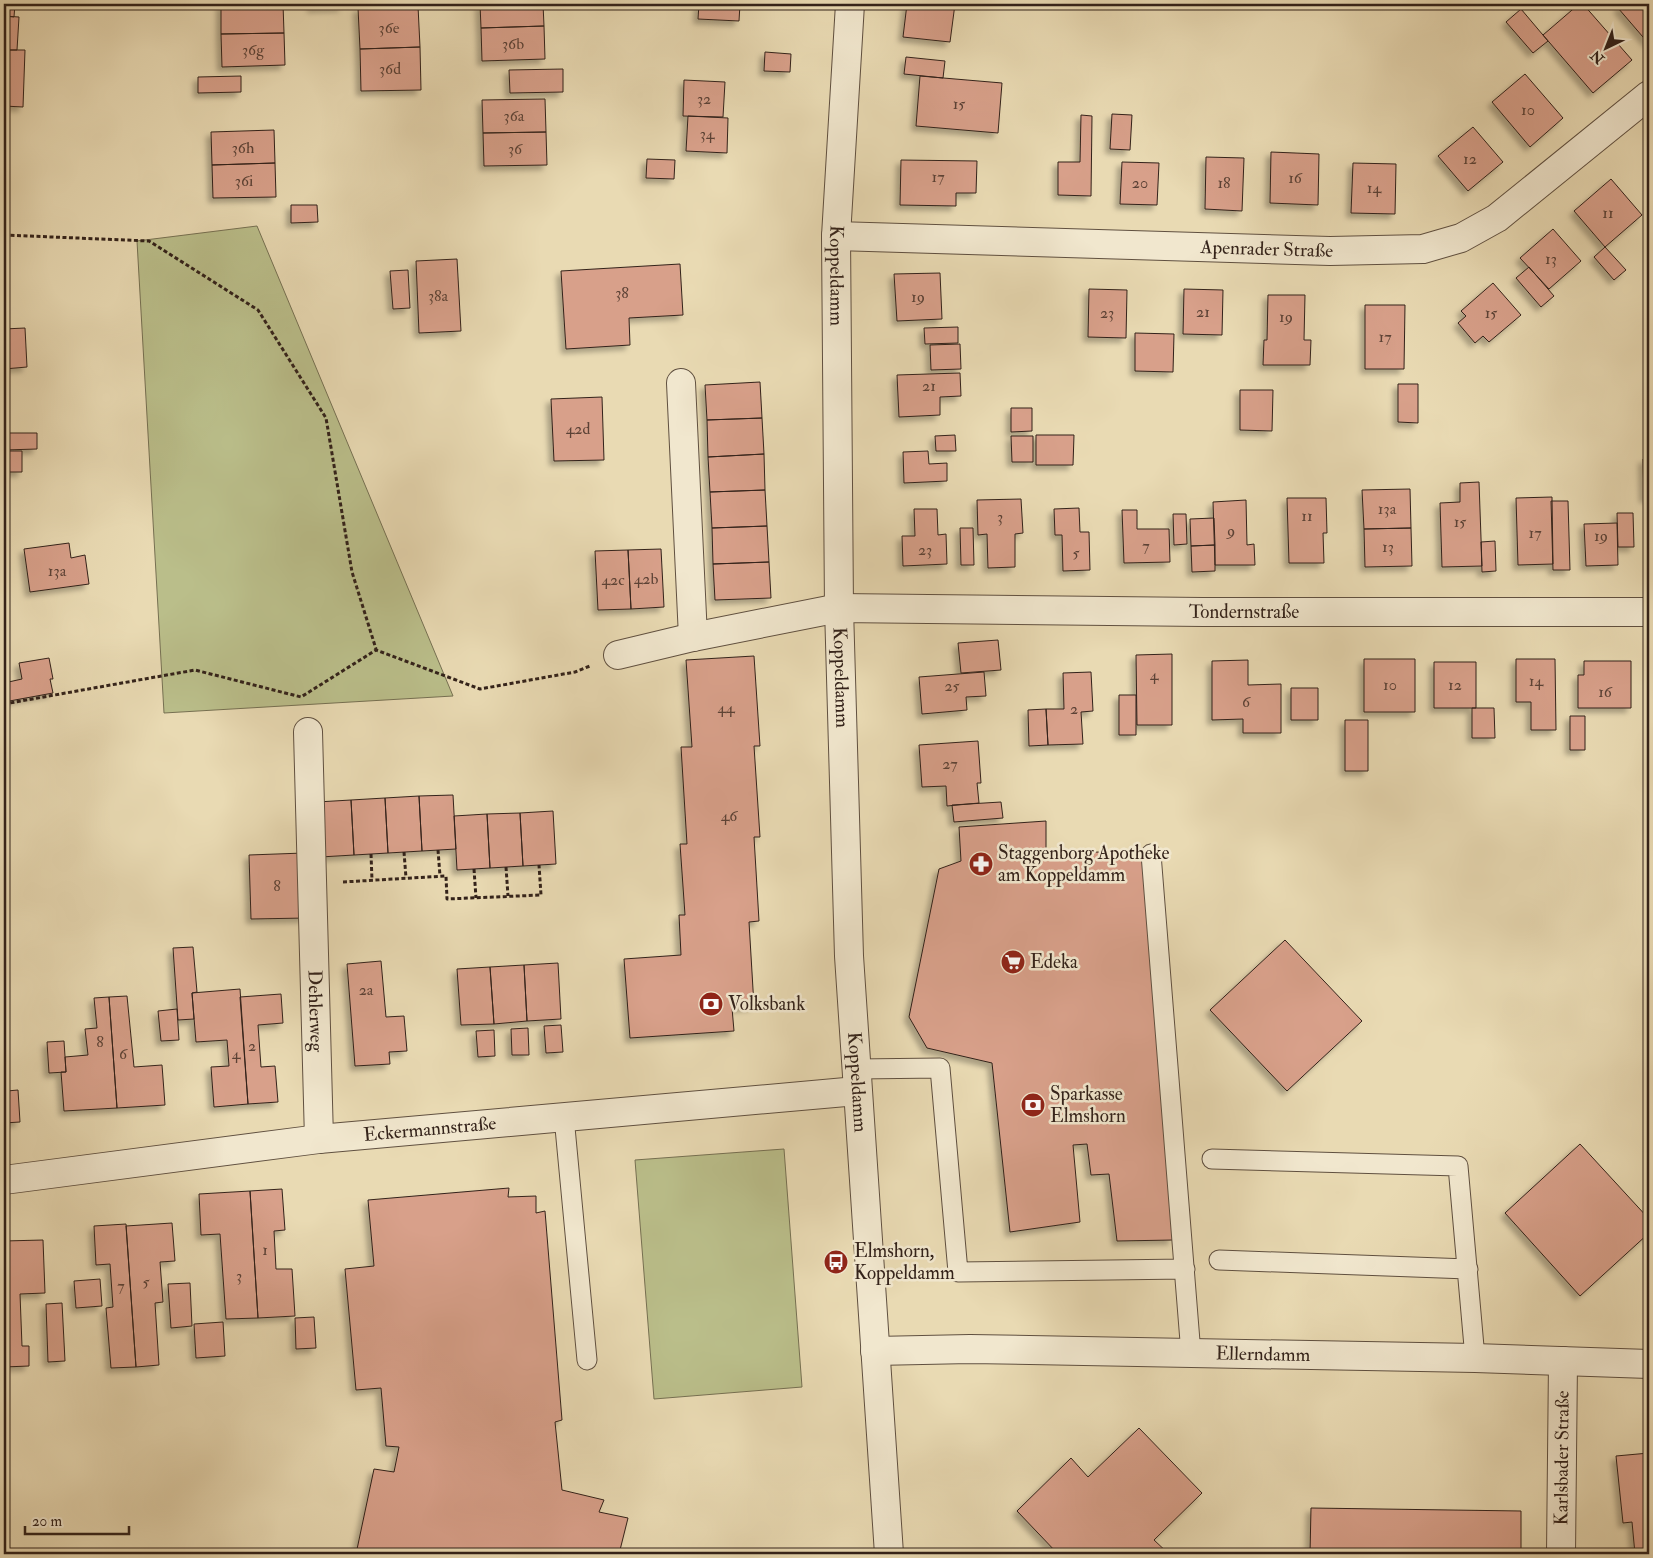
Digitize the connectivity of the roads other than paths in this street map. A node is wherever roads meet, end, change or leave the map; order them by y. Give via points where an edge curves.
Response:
1 (850, 4) edge
2 (1649, 95) edge
3 (836, 236) junction
4 (682, 383) dead end
5 (839, 608) junction
6 (1649, 612) edge
7 (693, 637) junction
8 (618, 655) road end
9 (308, 732) dead end
10 (1151, 854) dead end
11 (857, 1080) junction
12 (564, 1117) junction
13 (319, 1139) junction
14 (1212, 1159) dead end
15 (4, 1180) edge
16 (1219, 1260) dead end
17 (1184, 1269) junction
18 (1468, 1269) junction
19 (875, 1351) junction
20 (1191, 1354) junction
21 (1476, 1358) junction
22 (587, 1360) dead end
23 (1563, 1361) junction
24 (1649, 1364) edge
25 (889, 1554) edge
26 (1561, 1554) edge

1 - 3 street, Koppeldamm
2 - 3 street, Apenrader Straße via 1497,218 1461,238 1423,249 1330,251
3 - 5 street, Koppeldamm
4 - 7 street
5 - 6 street, Tondernstraße
5 - 7 street, Koppeldamm
5 - 11 street, Koppeldamm via 849,956
7 - 8 street, Koppeldamm
9 - 13 street, Dehlerweg
10 - 17 lane
11 - 12 street, Eckermannstraße
11 - 17 lane via 940,1068 958,1272
11 - 19 street, Koppeldamm
12 - 13 street, Eckermannstraße
12 - 22 lane
13 - 15 street, Eckermannstraße
14 - 18 lane via 1458,1166
16 - 18 lane
17 - 20 lane
18 - 21 lane
19 - 20 street, Ellerndamm via 970,1349
19 - 25 street, Koppeldamm
20 - 21 street, Ellerndamm
21 - 23 street, Ellerndamm
23 - 24 street, Ellerndamm
23 - 26 street, Karlsbader Straße

